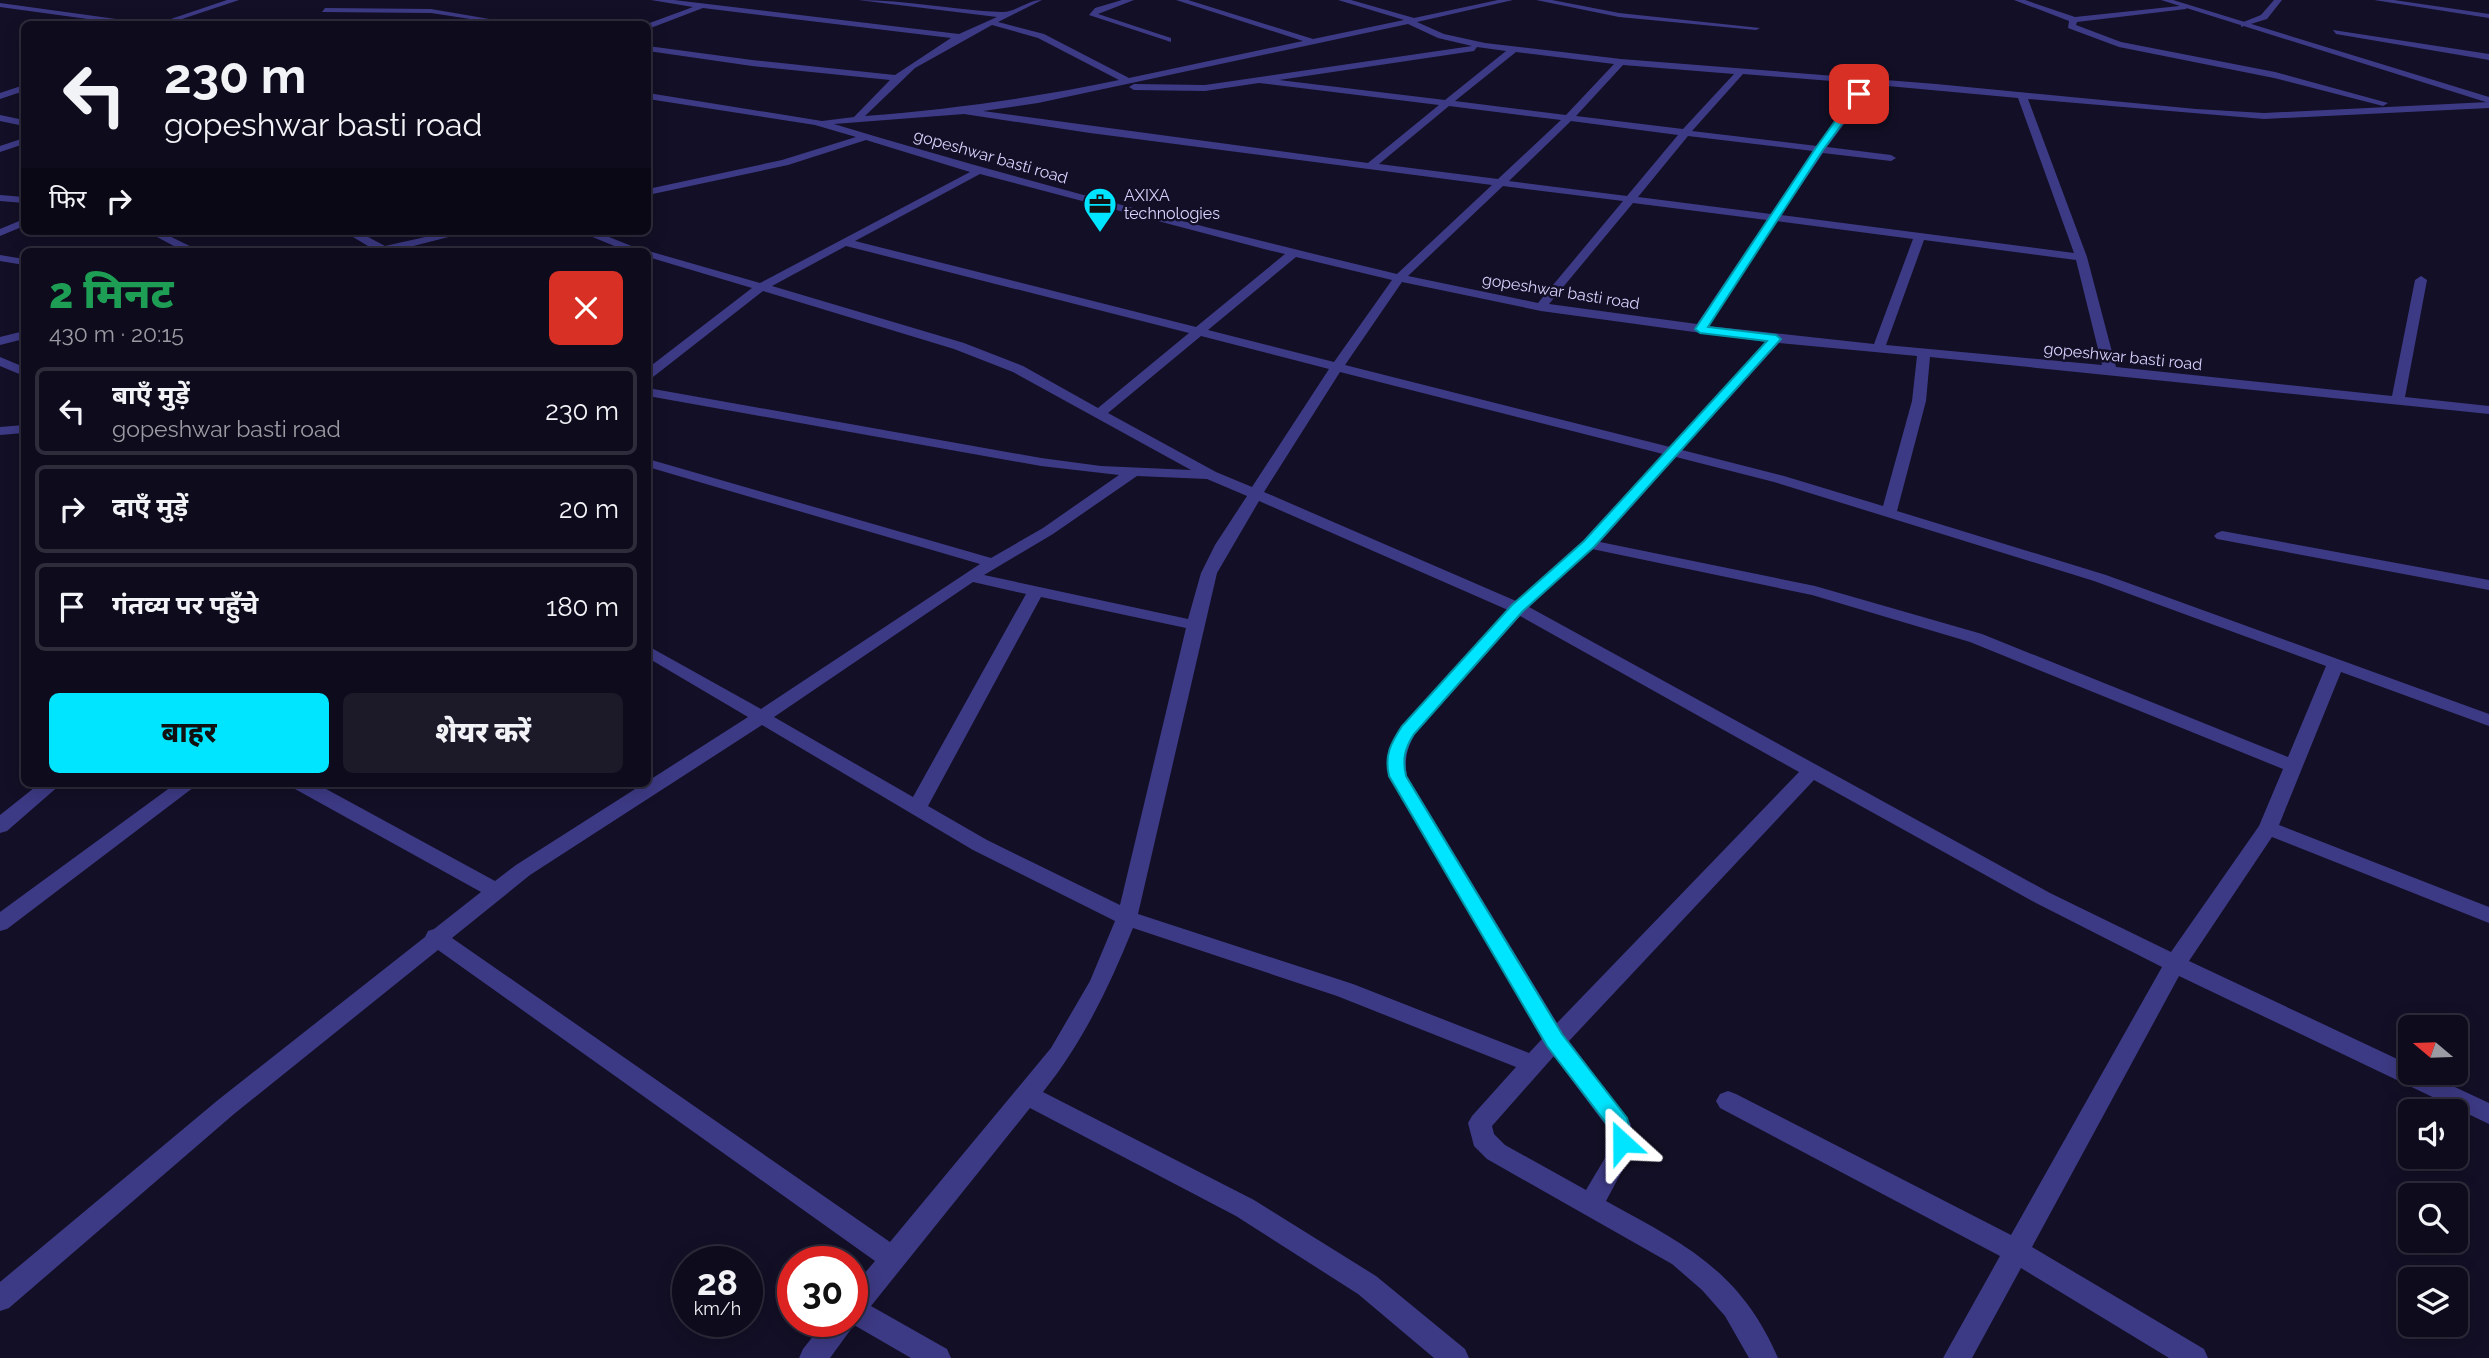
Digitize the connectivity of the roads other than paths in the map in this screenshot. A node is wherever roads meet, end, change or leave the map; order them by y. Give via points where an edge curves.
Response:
1 (234, 0) edge
2 (655, 0) edge
3 (719, 0) edge
4 (862, 0) edge
5 (1038, 0) edge
6 (1130, 0) edge
7 (1180, 0) edge
8 (1342, 0) edge
9 (1505, 0) edge
10 (1540, 0) edge
11 (2018, 0) edge
12 (2165, 0) edge
13 (2278, 0) edge
14 (2378, 0) edge
15 (0, 5) edge
16 (703, 6) junction
17 (2186, 7) junction
18 (18, 8) junction
19 (325, 10) dead end
20 (0, 13) edge
21 (1004, 15) junction
22 (2489, 16) edge
23 (2074, 20) junction
24 (116, 21) edge
25 (169, 21) edge
26 (496, 21) edge
27 (1413, 21) junction
28 (990, 22) junction
29 (2244, 25) junction
30 (651, 26) edge
31 (1756, 28) dead end
32 (2336, 32) dead end
33 (960, 37) junction
34 (1168, 40) dead end
35 (1315, 42) junction
36 (1485, 46) junction
37 (651, 48) edge
38 (1513, 50) junction
39 (2489, 57) edge
40 (1621, 62) junction
41 (1740, 72) junction
42 (897, 78) junction
43 (1259, 80) junction
44 (1128, 81) junction
45 (1862, 81) junction
46 (1106, 86) junction
47 (21, 89) edge
48 (2022, 95) junction
49 (0, 96) edge
50 (651, 96) edge
51 (1446, 103) junction
52 (2489, 103) edge
53 (2403, 109) junction
54 (964, 111) junction
55 (0, 118) edge
56 (856, 119) junction
57 (1568, 119) junction
58 (21, 122) edge
59 (816, 122) junction
60 (1685, 133) junction
61 (865, 137) junction
62 (21, 142) edge
63 (0, 149) edge
64 (1819, 149) junction
65 (1891, 158) dead end
66 (1371, 165) junction
67 (979, 171) junction
68 (1502, 181) junction
69 (651, 191) edge
70 (0, 198) edge
71 (1630, 199) junction
72 (21, 200) edge
73 (1776, 217) junction
74 (0, 220) edge
75 (21, 222) edge
76 (21, 223) edge
77 (0, 233) edge
78 (161, 235) dead end
79 (355, 235) edge
80 (449, 235) edge
81 (594, 235) edge
82 (1920, 236) junction
83 (845, 242) junction
84 (186, 248) edge
85 (374, 248) edge
86 (392, 248) edge
87 (629, 248) edge
88 (1294, 253) junction
89 (651, 255) edge
90 (2081, 257) junction
91 (0, 258) edge
92 (21, 262) edge
93 (1399, 278) junction
94 (2421, 280) dead end
95 (761, 286) junction
96 (1541, 306) junction
97 (1700, 329) junction
98 (1201, 332) junction
99 (21, 336) edge
100 (1776, 339) junction
101 (0, 341) edge
102 (1879, 348) junction
103 (1924, 352) junction
104 (0, 361) edge
105 (1336, 368) junction
106 (2110, 370) junction
107 (21, 371) edge
108 (651, 372) edge
109 (651, 393) edge
110 (2398, 400) junction
111 (2489, 410) edge
112 (1100, 413) junction
113 (21, 429) edge
114 (0, 431) edge
115 (1676, 451) junction
116 (651, 464) edge
117 (1133, 472) junction
118 (1211, 475) junction
119 (1256, 494) junction
120 (1889, 513) junction
121 (2222, 536) dead end
122 (1589, 544) junction
123 (992, 564) junction
124 (970, 577) junction
125 (2489, 585) edge
126 (1036, 591) junction
127 (1518, 608) junction
128 (1195, 625) junction
129 (651, 653) edge
130 (2335, 665) junction
131 (762, 717) junction
132 (2489, 720) edge
133 (2293, 766) junction
134 (1812, 770) junction
135 (47, 787) edge
136 (184, 787) edge
137 (307, 787) edge
138 (917, 807) junction
139 (0, 826) edge
140 (2268, 828) junction
141 (496, 891) junction
142 (2489, 915) edge
143 (1127, 918) junction
144 (0, 923) edge
145 (435, 937) junction
146 (2175, 964) junction
147 (1555, 1040) junction
148 (1533, 1064) junction
149 (1027, 1095) junction
150 (1728, 1101) dead end
151 (2489, 1114) edge
152 (1590, 1205) junction
153 (2014, 1250) junction
154 (893, 1259) junction
155 (868, 1289) edge
156 (0, 1299) edge
157 (868, 1318) edge
158 (829, 1337) edge
159 (813, 1358) edge
160 (937, 1358) edge
161 (1455, 1358) edge
162 (1764, 1358) edge
163 (1957, 1358) edge
164 (2194, 1358) edge

1 - 25 street
2 - 16 street
3 - 16 street
4 - 21 street
5 - 21 street
6 - 34 street via 1093,15
7 - 35 street
8 - 27 street
9 - 27 street
10 - 31 street via 1610,14
11 - 23 street
12 - 17 street
13 - 29 street via 2264,17
14 - 22 street
15 - 18 street
16 - 30 street
16 - 33 street
17 - 23 street
17 - 29 street
18 - 20 street
18 - 24 street
19 - 26 street via 431,11
21 - 28 street
23 - 53 street via 2071,26 2077,30 2119,44 2299,81
27 - 35 street
27 - 36 street via 1441,36
28 - 33 street
28 - 44 street via 1041,36
29 - 52 street
32 - 39 street
33 - 42 street
35 - 44 street
36 - 38 street
36 - 43 street
37 - 42 street
38 - 40 street
38 - 51 street
40 - 41 street
40 - 57 street
41 - 45 street
41 - 60 street
42 - 56 street
43 - 46 street via 1183,89
43 - 51 street
44 - 46 street
45 - 48 street
45 - 64 street via 1856,101
46 - 54 street
47 - 49 street
48 - 53 street via 2234,115
48 - 90 street
50 - 59 street, gopeshwar basti road
51 - 57 street
51 - 66 street
52 - 53 street
54 - 56 street
54 - 66 street
55 - 58 street
56 - 59 street
57 - 60 street
57 - 68 street
59 - 61 street, gopeshwar basti road
60 - 64 street
60 - 71 street
61 - 67 street, gopeshwar basti road
61 - 69 street via 793,161
62 - 63 street
64 - 65 street
64 - 73 street
66 - 68 street
67 - 83 street
67 - 88 street, gopeshwar basti road
68 - 71 street
68 - 93 street
70 - 72 street
71 - 73 street
71 - 96 street
73 - 82 street
73 - 97 street
74 - 75 street
76 - 77 street
78 - 84 street
79 - 85 street
80 - 86 street
81 - 87 street
82 - 90 street
82 - 102 street
83 - 95 street
83 - 98 street
88 - 93 street, gopeshwar basti road
88 - 98 street
89 - 95 street
90 - 106 street
91 - 92 street
93 - 96 street, gopeshwar basti road
93 - 105 street
94 - 110 street
95 - 108 street
95 - 112 street via 959,346 1018,369
96 - 97 street, gopeshwar basti road
97 - 100 street, gopeshwar basti road
98 - 105 street
98 - 112 street
99 - 101 street
100 - 102 street, gopeshwar basti road
100 - 115 street
102 - 103 street, gopeshwar basti road
103 - 106 street, gopeshwar basti road
103 - 120 street via 1919,401
104 - 107 street
105 - 115 street
105 - 119 street
106 - 110 street, gopeshwar basti road
109 - 117 street via 1041,462
110 - 111 street, gopeshwar basti road
112 - 118 street
113 - 114 street
115 - 120 street
115 - 122 street
116 - 123 street
117 - 118 street
117 - 123 street
118 - 119 street
119 - 127 street
119 - 128 street via 1209,573
120 - 130 street via 2100,578
121 - 125 street
122 - 127 street
122 - 133 street via 1815,591 1976,638
123 - 124 street
124 - 126 street
124 - 131 street
126 - 128 street
126 - 138 street
127 - 134 street
127 - 147 street via 1408,730 1397,746 1394,762 1398,776
128 - 143 street
129 - 131 street
130 - 132 street
130 - 133 street
131 - 138 street
131 - 141 street
133 - 140 street
134 - 146 street via 2043,898
134 - 147 street
135 - 139 street
136 - 144 street
137 - 141 street
138 - 143 street via 980,845
140 - 142 street
140 - 146 street
141 - 145 street
143 - 148 street via 1345,990
143 - 149 street via 1100,983 1059,1055
145 - 154 street
145 - 156 street
146 - 151 street
146 - 153 street
147 - 148 street
147 - 152 street via 1619,1124 1618,1160
148 - 152 street via 1480,1123 1483,1139 1496,1152
149 - 154 street
149 - 161 street via 1245,1208 1367,1285
150 - 153 street
152 - 162 street via 1681,1256 1711,1281 1734,1307
153 - 163 street
153 - 164 street
154 - 155 street
157 - 160 street
158 - 159 street

